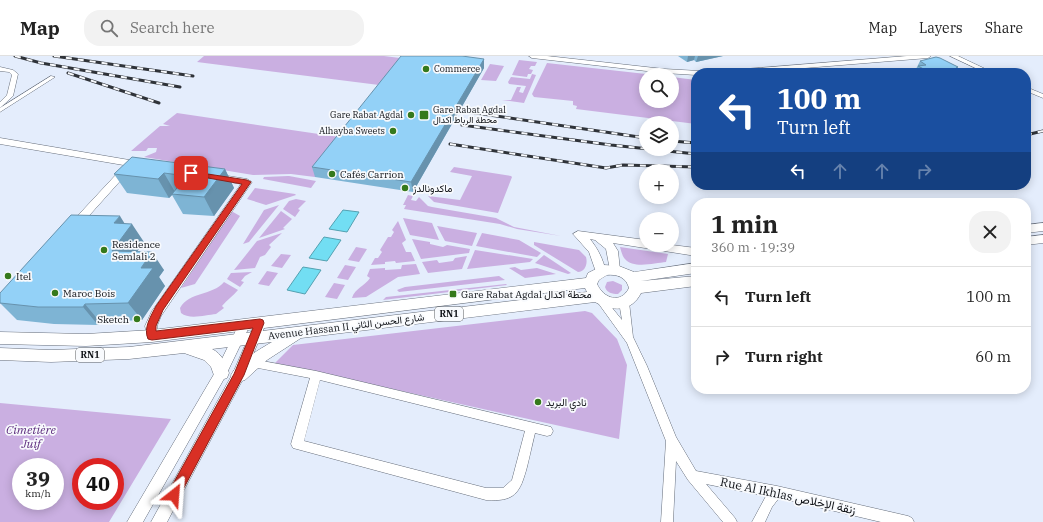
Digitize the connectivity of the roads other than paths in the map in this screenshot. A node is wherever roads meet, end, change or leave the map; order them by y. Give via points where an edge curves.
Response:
1 (532, 56) edge
2 (928, 56) edge
3 (953, 56) edge
4 (783, 68) edge
5 (980, 68) edge
6 (0, 69) edge
7 (691, 72) edge
8 (53, 77) dead end
9 (1031, 91) edge
10 (1043, 96) edge
11 (0, 106) edge
12 (0, 110) edge
13 (0, 141) edge
14 (131, 163) junction
15 (149, 166) edge
16 (209, 176) edge
17 (1043, 226) edge
18 (1031, 228) edge
19 (70, 231) edge
20 (578, 234) junction
21 (1043, 239) edge
22 (1031, 240) edge
23 (639, 243) edge
24 (679, 249) edge
25 (691, 251) edge
26 (691, 269) edge
27 (615, 270) junction
28 (601, 272) junction
29 (691, 281) edge
30 (591, 282) junction
31 (634, 283) junction
32 (599, 298) junction
33 (624, 302) junction
34 (260, 323) junction
35 (244, 325) junction
36 (302, 331) junction
37 (152, 336) junction
38 (254, 337) junction
39 (0, 338) edge
40 (237, 339) junction
41 (631, 343) junction
42 (179, 347) junction
43 (0, 354) edge
44 (252, 363) junction
45 (221, 373) junction
46 (238, 375) junction
47 (316, 375) junction
48 (531, 428) junction
49 (547, 431) dead end
50 (672, 441) junction
51 (692, 476) junction
52 (777, 492) junction
53 (135, 522) edge
54 (159, 522) edge
55 (667, 522) edge
56 (731, 522) edge
57 (758, 522) edge
58 (908, 522) edge

1 - 7 street
2 - 4 street
3 - 5 street
6 - 11 street via 13,72 15,76 10,98
8 - 12 street
9 - 10 street
13 - 14 street
14 - 15 street
14 - 19 street
16 - 37 street via 247,182 159,308 152,326
17 - 18 main road
20 - 23 street
20 - 27 street via 610,244
20 - 28 street via 594,252
21 - 22 main road
24 - 25 street
26 - 31 main road
27 - 28 main road
27 - 31 main road via 624,273
28 - 30 main road via 593,277
29 - 31 main road
30 - 32 main road via 591,288
30 - 34 main road, Avenue Hassan II شارع الحسن الثاني / RN1
31 - 33 main road via 633,296
32 - 33 main road, RN1 via 615,303
32 - 36 main road, Avenue Hassan II شارع الحسن الثاني / RN1
32 - 41 street
33 - 41 street
34 - 35 main road, Avenue Hassan II شارع الحسن الثاني / RN1
34 - 38 street
35 - 37 main road, Avenue Hassan II شارع الحسن الثاني / RN1
35 - 40 street
36 - 38 main road, Avenue Hassan II شارع الحسن الثاني / RN1
36 - 44 main road
37 - 39 main road, Avenue Hassan II شارع الحسن الثاني / RN1 via 86,340
38 - 40 main road, Avenue Hassan II شارع الحسن الثاني / RN1
38 - 46 street
40 - 42 main road, Avenue Hassan II شارع الحسن الثاني / RN1
40 - 45 street
41 - 50 street
42 - 43 main road, Avenue Hassan II شارع الحسن الثاني / RN1 via 77,356
42 - 45 main road via 208,353 217,361
44 - 46 main road
44 - 47 street
45 - 53 street
46 - 54 street
47 - 48 street
47 - 48 street via 297,444 486,494 503,495 517,483
48 - 49 street
50 - 51 street
50 - 55 street
51 - 52 street, Rue Al Ikhlas زنقة الإخلاص
51 - 56 street
52 - 57 street via 768,502
52 - 58 street, Rue Al Ikhlas زنقة الإخلاص

